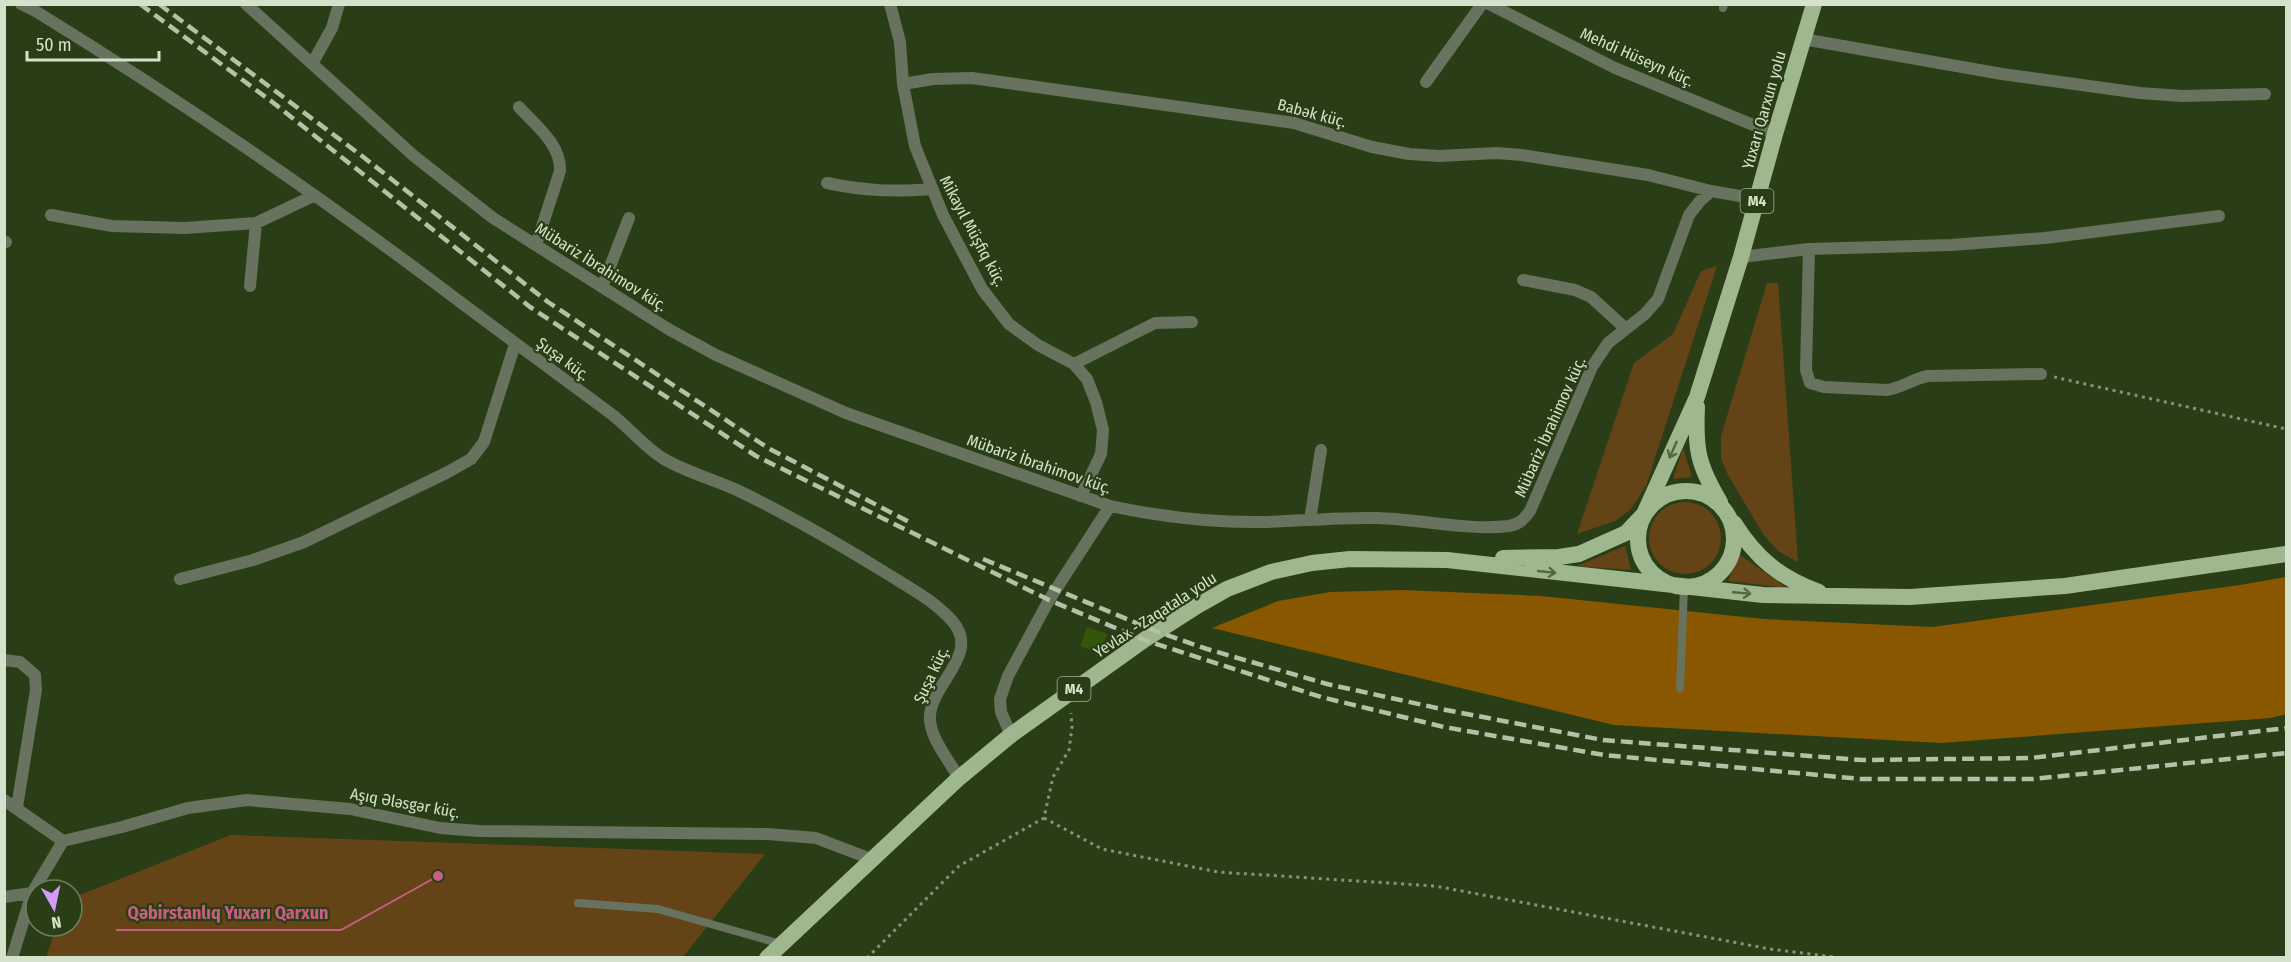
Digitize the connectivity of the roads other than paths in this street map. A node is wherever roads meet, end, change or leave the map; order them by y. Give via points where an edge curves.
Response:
1 (21, 4) edge
2 (246, 4) edge
3 (339, 4) edge
4 (890, 4) edge
5 (1482, 4) edge
6 (1489, 4) edge
7 (1814, 4) edge
8 (1803, 39) junction
9 (312, 64) junction
10 (1426, 82) dead end
11 (903, 84) junction
12 (2265, 94) dead end
13 (519, 107) dead end
14 (1774, 134) junction
15 (827, 183) dead end
16 (931, 189) junction
17 (1711, 191) junction
18 (313, 196) junction
19 (1757, 199) junction
20 (51, 215) dead end
21 (2219, 216) dead end
22 (629, 218) dead end
23 (256, 223) junction
24 (536, 245) junction
25 (1809, 249) junction
26 (1741, 257) junction
27 (1523, 280) dead end
28 (250, 286) dead end
29 (602, 287) junction
30 (1192, 322) dead end
31 (1626, 329) junction
32 (515, 344) junction
33 (1074, 364) junction
34 (2042, 374) road end
35 (1697, 397) junction
36 (1321, 450) dead end
37 (1081, 496) junction
38 (1110, 506) junction
39 (1726, 511) junction
40 (1644, 514) junction
41 (1310, 520) junction
42 (2286, 554) edge
43 (1448, 561) junction
44 (180, 579) dead end
45 (1684, 587) junction
46 (1835, 597) junction
47 (4, 660) edge
48 (1680, 688) dead end
49 (1011, 735) junction
50 (959, 778) junction
51 (4, 800) edge
52 (17, 807) junction
53 (63, 841) junction
54 (871, 859) junction
55 (41, 878) edge
56 (24, 894) edge
57 (4, 897) edge
58 (578, 903) dead end
59 (24, 919) edge
60 (781, 944) junction
61 (12, 957) edge
62 (767, 957) edge

1 - 18 street, Şuşa küç. via 129,68
2 - 9 street, Mübariz İbrahimov küç.
3 - 9 street via 332,28
4 - 11 street, Mikayıl Müşfiq küç. via 900,42
5 - 10 street
6 - 14 street, Mehdi Hüseyn küç. via 1615,68
7 - 8 highway, Yuxarı Qarxun yolu / M4
8 - 12 street via 2002,74 2140,93
8 - 14 highway, Yuxarı Qarxun yolu / M4
9 - 24 street, Mübariz İbrahimov küç. via 414,156 493,218
11 - 16 street, Mikayıl Müşfiq küç. via 915,146
11 - 17 street, Babək küç. via 972,78 1040,87 1294,123 1408,154 1522,155 1648,175
13 - 24 street via 561,159
14 - 19 highway, Yuxarı Qarxun yolu / M4
15 - 16 street via 862,190
16 - 33 street, Mikayıl Müşfiq küç. via 981,289 1009,324
17 - 19 street
17 - 31 street, Mübariz İbrahimov küç. via 1689,215 1658,299
18 - 23 street
18 - 32 street, Şuşa küç.
19 - 26 highway, Yuxarı Qarxun yolu / M4
20 - 23 street via 112,226 185,228
21 - 25 street via 2045,238
22 - 29 street
23 - 28 street
24 - 29 street, Mübariz İbrahimov küç.
25 - 26 street
25 - 34 street via 1806,370 1810,383 1887,390 1928,376
26 - 35 highway, Yuxarı Qarxun yolu / M4
27 - 31 street via 1591,297
29 - 37 street, Mübariz İbrahimov küç. via 716,355 846,413
30 - 33 street via 1155,323
31 - 41 street, Mübariz İbrahimov küç. via 1608,343 1592,368 1530,511 1521,523 1479,526 1380,518
32 - 44 street via 484,442 471,459 304,542
32 - 50 street, Şuşa küç. via 614,415 660,457 740,491 830,538 929,600 953,622 962,636 962,650 932,706 930,718 933,732
33 - 37 street, Mikayıl Müşfiq küç. via 1087,379 1103,430 1101,454
35 - 39 highway via 1696,446 1700,464
35 -> 40 highway
36 - 41 street
37 - 38 street, Mübariz İbrahimov küç.
38 - 41 street, Mübariz İbrahimov küç. via 1194,520
38 - 49 street via 1049,600 1008,676 1000,699
39 - 40 highway via 1710,497 1690,490 1669,494
39 - 45 highway via 1735,542 1729,563 1705,584
39 - 46 highway via 1748,546 1777,572
40 - 43 highway via 1626,533 1579,554
40 - 45 highway via 1638,546 1646,566 1663,581
42 - 46 highway via 2054,587 1910,597
43 -> 45 highway
43 - 49 highway, Yevlax - Zaqatala yolu / M4 via 1350,559 1312,563 1271,572 1227,589
45 -> 46 highway
45 - 48 lane
47 - 52 street via 20,662 35,675 36,690
49 - 50 highway, Yevlax - Zaqatala yolu / M4
50 - 54 highway, Yevlax - Zaqatala yolu / M4
51 - 52 street
52 - 53 street
53 - 54 street, Aşıq Ələsgər küç. via 188,807 247,800 350,809 440,828 479,831 768,834 816,838
53 - 55 street
54 - 60 highway, Yevlax - Zaqatala yolu / M4
56 - 57 street
58 - 60 lane via 658,909
59 - 61 street
60 - 62 highway, Yevlax - Zaqatala yolu / M4

